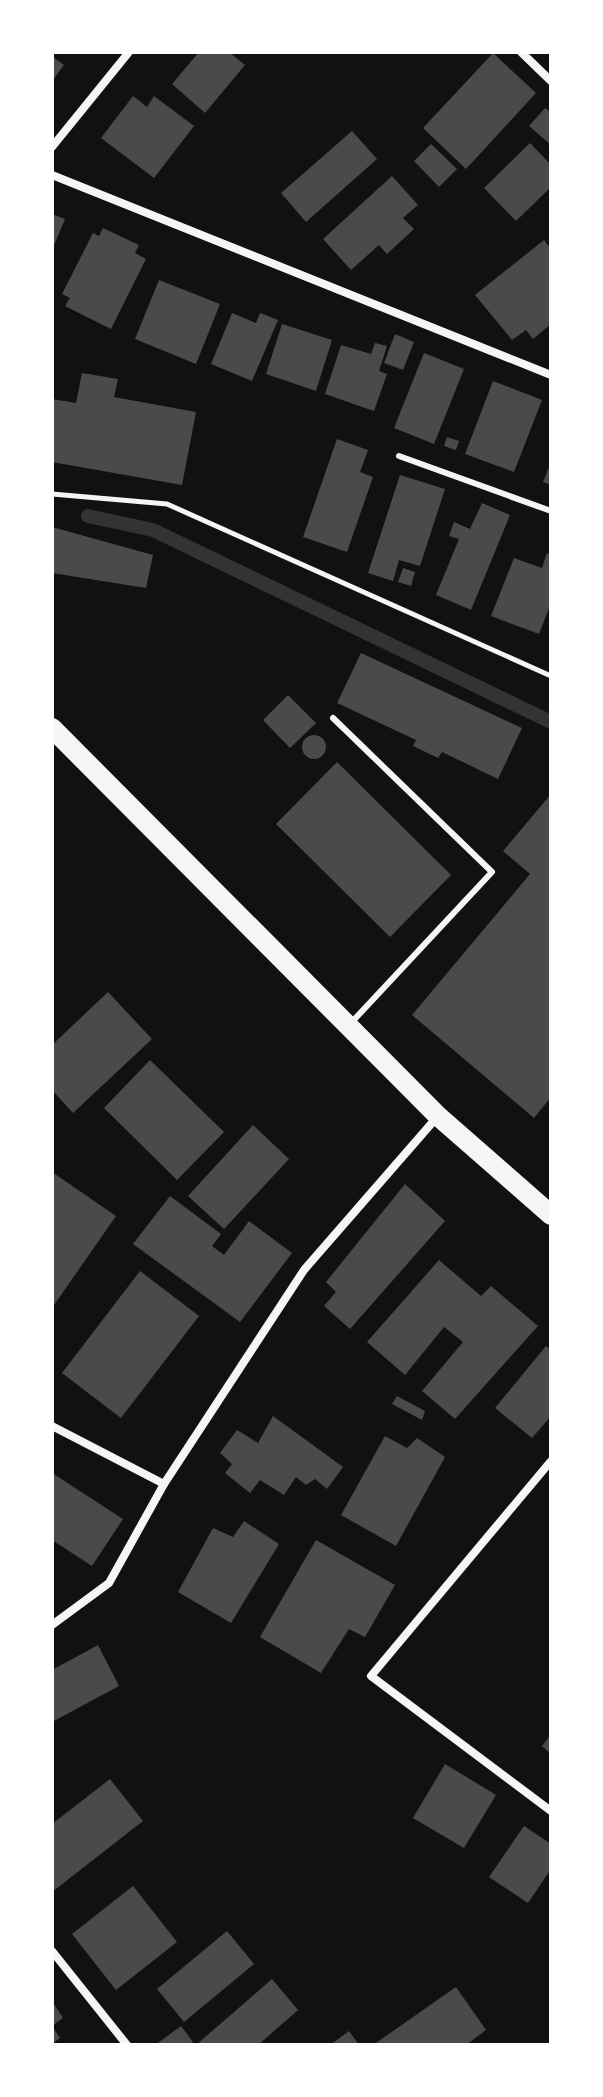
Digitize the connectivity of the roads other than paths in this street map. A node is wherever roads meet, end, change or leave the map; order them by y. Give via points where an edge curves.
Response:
1 (129, 52) edge
2 (521, 52) edge
3 (551, 81) edge
4 (52, 147) edge
5 (52, 175) edge
6 (551, 375) edge
7 (399, 456) dead end
8 (551, 511) edge
9 (333, 718) dead end
10 (52, 728) edge
11 (348, 1025) junction
12 (438, 1116) junction
13 (551, 1215) edge
14 (52, 1426) edge
15 (551, 1461) edge
16 (164, 1484) junction
17 (52, 1625) edge
18 (551, 1811) edge
19 (52, 1951) edge
20 (127, 2045) edge

1 - 4 street
2 - 3 street
5 - 6 street
7 - 8 lane
9 - 11 lane via 492,872
10 - 11 main road
11 - 12 main road
12 - 13 main road
12 - 16 street via 304,1270
14 - 16 street
15 - 18 street via 371,1676
16 - 17 street via 109,1583
19 - 20 street

